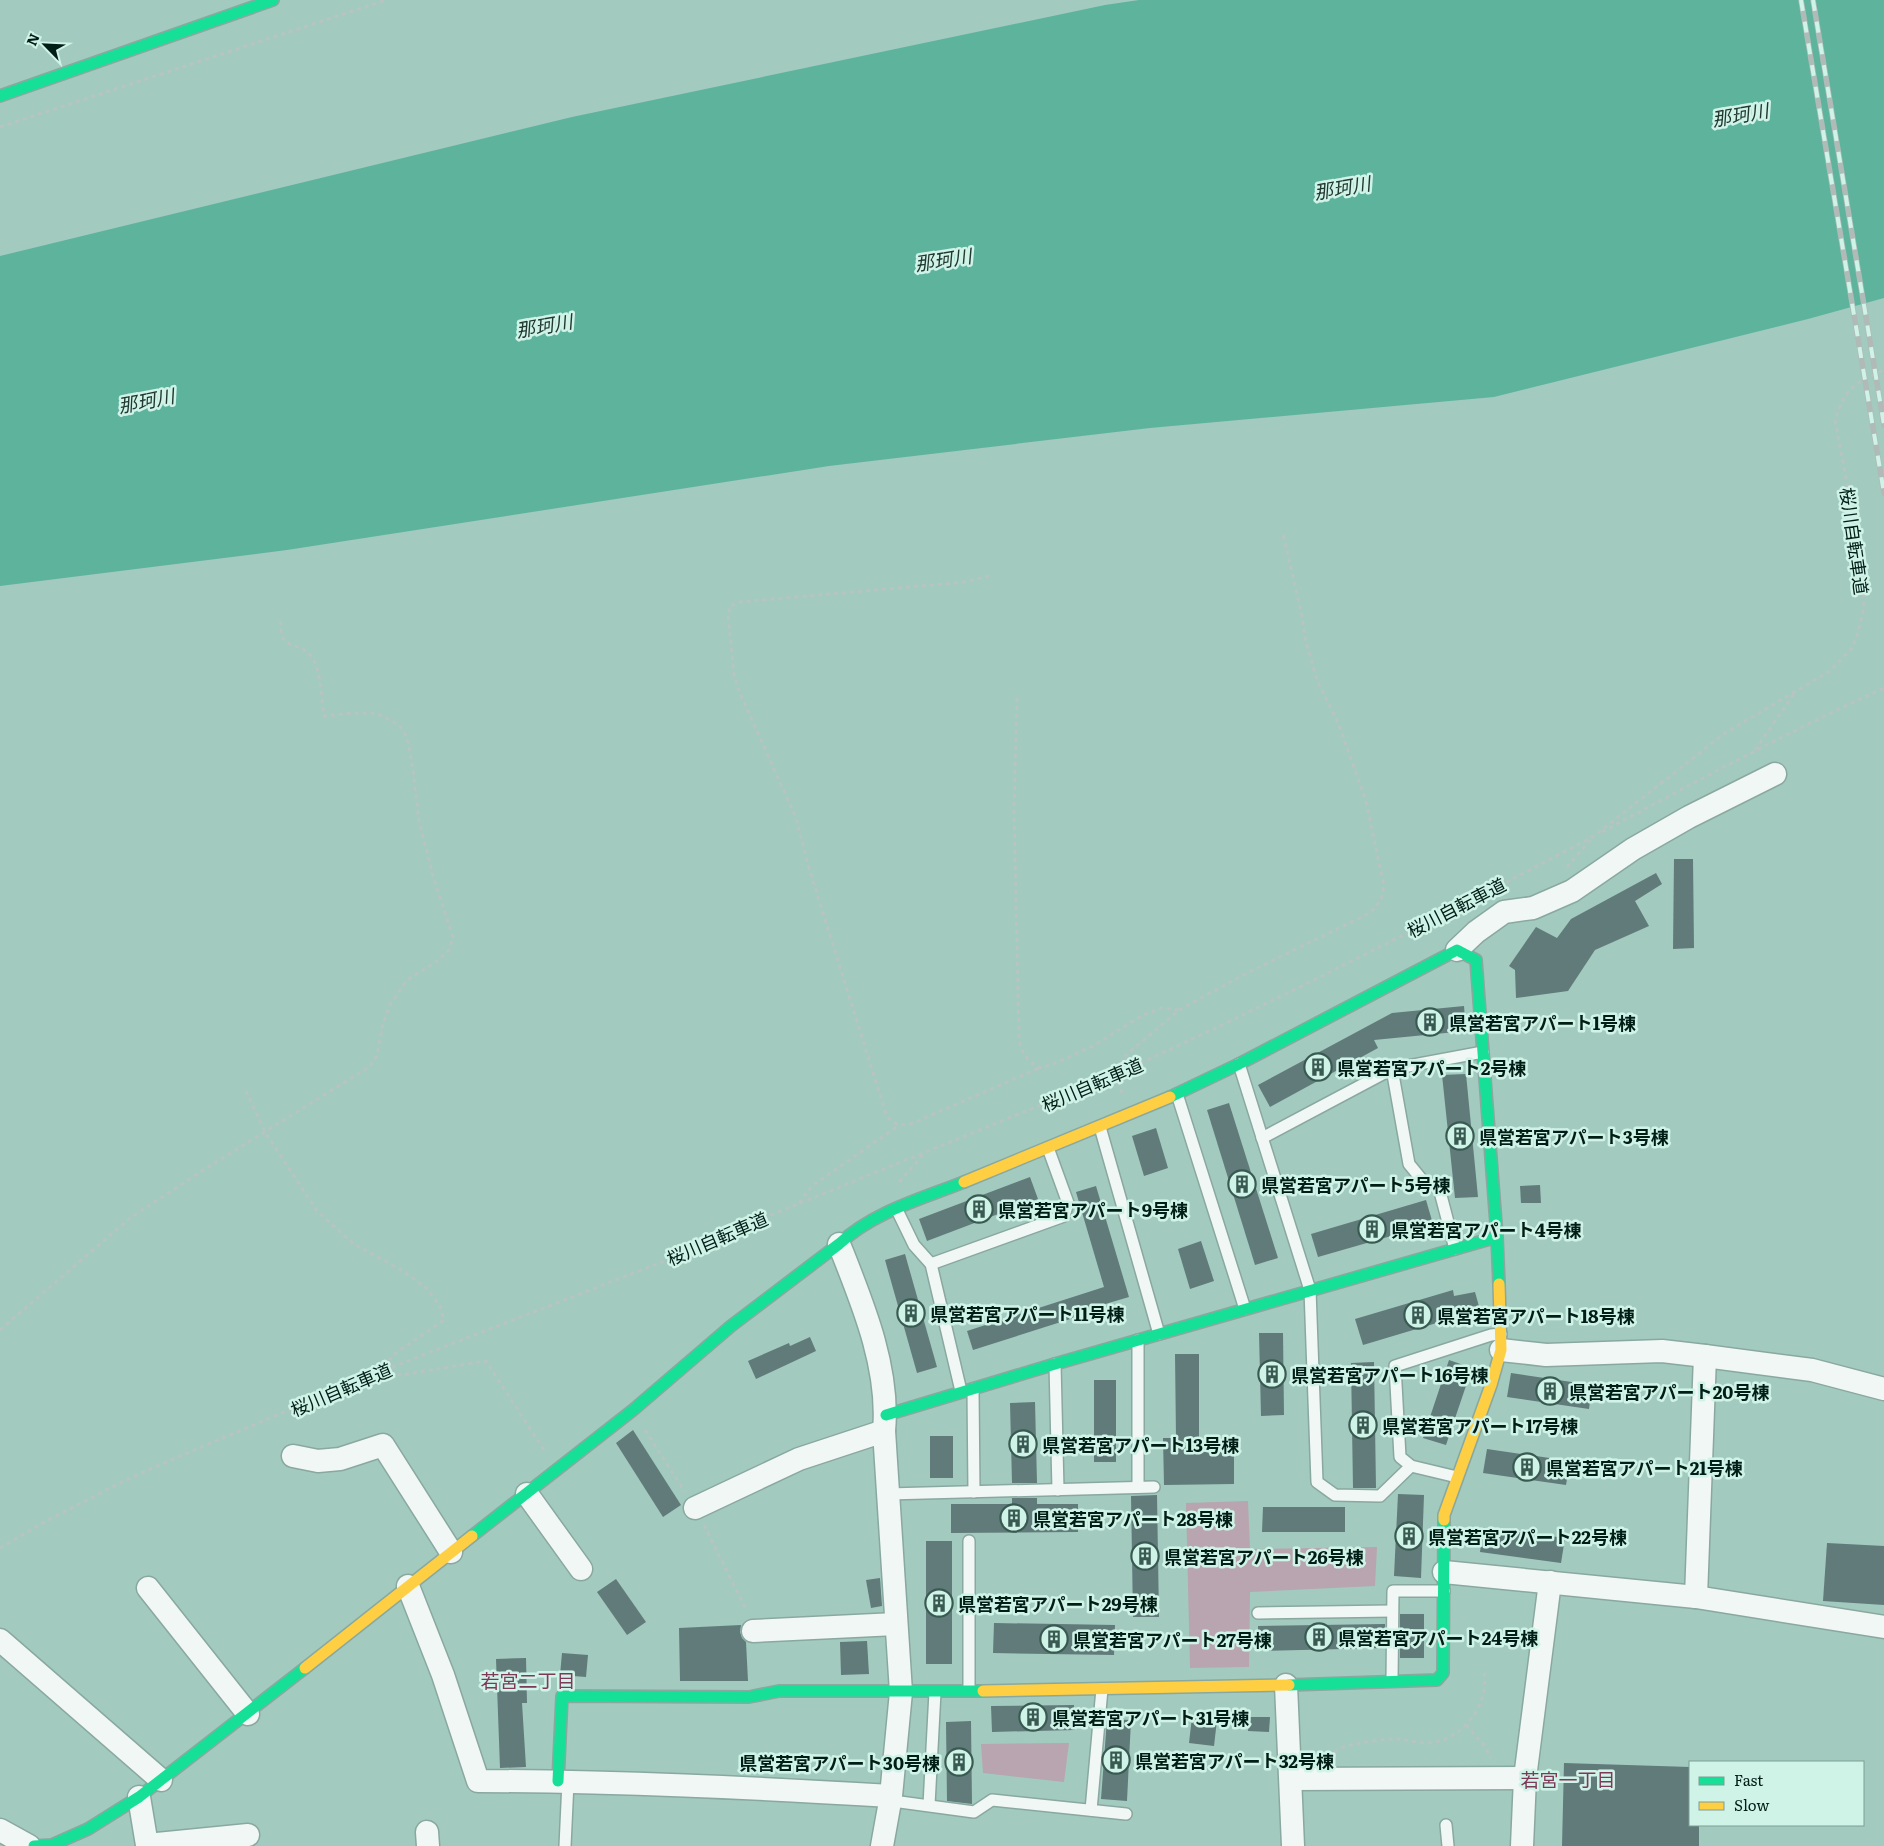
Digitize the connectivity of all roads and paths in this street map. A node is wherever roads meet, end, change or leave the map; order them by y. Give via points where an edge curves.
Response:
1 (273, 0) edge
2 (386, 0) edge
3 (0, 96) edge
4 (0, 127) edge
5 (1884, 370) edge
6 (1283, 534) dead end
7 (988, 576) dead end
8 (281, 618) dead end
9 (1884, 688) edge
10 (1795, 691) junction
11 (1017, 698) dead end
12 (1754, 751) junction
13 (1775, 774) dead end
14 (1594, 836) junction
15 (1457, 950) junction
16 (1179, 1010) junction
17 (1483, 1052) junction
18 (1239, 1064) junction
19 (1038, 1068) junction
20 (1392, 1069) junction
21 (1115, 1075) junction
22 (246, 1091) dead end
23 (1177, 1094) junction
24 (898, 1126) junction
25 (1100, 1127) junction
26 (265, 1132) junction
27 (1262, 1138) junction
28 (1048, 1148) junction
29 (799, 1203) junction
30 (897, 1210) junction
31 (1497, 1238) junction
32 (839, 1244) junction
33 (1455, 1249) junction
34 (931, 1264) junction
35 (1310, 1290) junction
36 (1245, 1309) junction
37 (0, 1330) edge
38 (1159, 1334) junction
39 (1138, 1340) junction
40 (1501, 1342) junction
41 (1705, 1356) junction
42 (1055, 1364) junction
43 (382, 1371) junction
44 (973, 1388) junction
45 (1884, 1389) edge
46 (961, 1391) junction
47 (885, 1423) junction
48 (293, 1456) dead end
49 (1411, 1466) junction
50 (557, 1469) junction
51 (1458, 1477) junction
52 (1154, 1486) dead end
53 (1138, 1487) junction
54 (1058, 1490) junction
55 (974, 1492) junction
56 (527, 1494) junction
57 (888, 1494) junction
58 (695, 1508) dead end
59 (969, 1541) dead end
60 (0, 1548) edge
61 (451, 1552) junction
62 (581, 1569) dead end
63 (1444, 1582) junction
64 (1550, 1582) junction
65 (408, 1586) junction
66 (148, 1588) dead end
67 (1696, 1597) junction
68 (1392, 1612) junction
69 (1258, 1613) dead end
70 (896, 1624) junction
71 (1884, 1627) edge
72 (753, 1631) dead end
73 (0, 1640) edge
74 (1484, 1672) dead end
75 (1392, 1681) junction
76 (1286, 1685) junction
77 (1102, 1688) junction
78 (935, 1690) junction
79 (969, 1690) junction
80 (902, 1692) junction
81 (248, 1714) junction
82 (1466, 1725) junction
83 (1496, 1778) junction
84 (1525, 1778) junction
85 (1299, 1779) junction
86 (161, 1780) junction
87 (563, 1781) junction
88 (891, 1796) junction
89 (139, 1797) junction
90 (928, 1805) junction
91 (1091, 1810) junction
92 (1126, 1814) dead end
93 (1446, 1825) dead end
94 (0, 1830) edge
95 (248, 1835) dead end
96 (29, 1846) edge
97 (34, 1846) edge
98 (565, 1846) edge
99 (882, 1846) edge
100 (1293, 1846) edge
101 (1448, 1846) edge
102 (1522, 1846) edge

1 - 3 street
2 - 4 path
5 - 10 path, 桜川自転車道 via 1856,384 1843,398 1835,420 1862,562 1864,608 1858,633 1852,648 1830,671
6 - 16 path via 1317,680 1338,725 1366,801 1384,886 1381,900 1370,913
7 - 24 path via 965,582 740,602 730,606 728,615 734,674 739,691 796,818 886,1114
8 - 26 path via 279,629 285,642 310,654 317,667 324,716 376,713 399,725 407,737 419,822 453,938 449,950 407,980 390,1005 377,1056 369,1067
9 - 12 path
10 - 12 path
10 - 14 path, 桜川自転車道 via 1725,733
11 - 19 path via 1014,808 1019,1040 1028,1061
12 - 14 path
13 - 15 street via 1633,849 1572,890 1533,908 1504,912
14 - 21 path, 桜川自転車道 via 1471,901
15 - 17 street via 1476,960
15 - 18 street
16 - 19 path via 1162,1008 1143,1015 1093,1046
16 - 21 path via 1124,1057
17 - 20 lane
17 - 31 street
18 - 23 street
18 - 27 lane
19 - 24 path via 911,1124
20 - 27 lane
20 - 33 lane via 1409,1164 1427,1186 1438,1184
21 - 29 path, 桜川自転車道
22 - 26 path
23 - 25 street
23 - 36 lane
24 - 29 path via 812,1186
25 - 28 street
25 - 38 lane
26 - 37 path via 130,1218
26 - 43 path via 317,1211 354,1244 403,1271 426,1288 440,1306 444,1320 393,1355
27 - 35 lane
28 - 30 street
28 - 34 lane via 1068,1204 1064,1216
29 - 43 path, 桜川自転車道 via 680,1255
30 - 32 street via 870,1220
30 - 34 lane via 914,1245
31 - 33 street
31 - 40 street
32 - 47 street via 870,1325 885,1394
32 - 50 street via 730,1326 633,1410
33 - 35 street
34 - 46 lane
35 - 36 street
35 - 49 lane via 1317,1482 1335,1495 1380,1496
36 - 38 street
38 - 39 street
39 - 42 street
39 - 53 lane
40 - 41 street via 1546,1355 1662,1351
40 - 49 lane via 1491,1335 1395,1366 1400,1457
40 - 51 street via 1491,1385
41 - 45 street via 1812,1370
41 - 67 street
42 - 44 street
42 - 54 lane
43 - 50 path via 401,1375 486,1361
43 - 60 path, 桜川自転車道 via 126,1480
44 - 46 street
44 - 55 lane
46 - 47 street
47 - 57 street
47 - 58 street
48 - 61 street via 318,1461 340,1459 383,1445
49 - 51 lane
50 - 56 street
51 - 63 street via 1444,1515
52 - 53 lane
53 - 54 lane
54 - 55 lane
55 - 57 lane
56 - 61 street
56 - 62 street
57 - 70 street
59 - 79 lane
61 - 65 street
63 - 64 street
63 - 68 lane via 1393,1591
63 - 75 street via 1443,1673 1437,1680
64 - 67 street
64 - 84 street
65 - 81 street
65 - 87 street via 443,1674 478,1781
66 - 81 street
67 - 71 street
68 - 69 lane
68 - 75 lane
70 - 72 street
70 - 80 street
73 - 86 street
74 - 82 path via 1483,1700
75 - 76 street
76 - 77 street
76 - 85 street
77 - 79 street
77 - 91 lane
78 - 79 street
78 - 80 street
78 - 90 lane
80 - 87 street via 562,1696
80 - 88 street
81 - 86 street
82 - 83 path via 1484,1745
82 - 85 path via 1453,1734 1430,1742 1390,1739 1344,1747
83 - 84 street
83 - 85 street
84 - 102 street
85 - 100 street
86 - 89 street
87 - 88 street
87 - 98 lane
88 - 90 lane via 900,1802
88 - 99 street
89 - 95 street via 147,1845
89 - 97 street via 79,1833 52,1845
90 - 91 lane via 974,1812 992,1800
91 - 92 lane
93 - 101 lane
94 - 96 street

